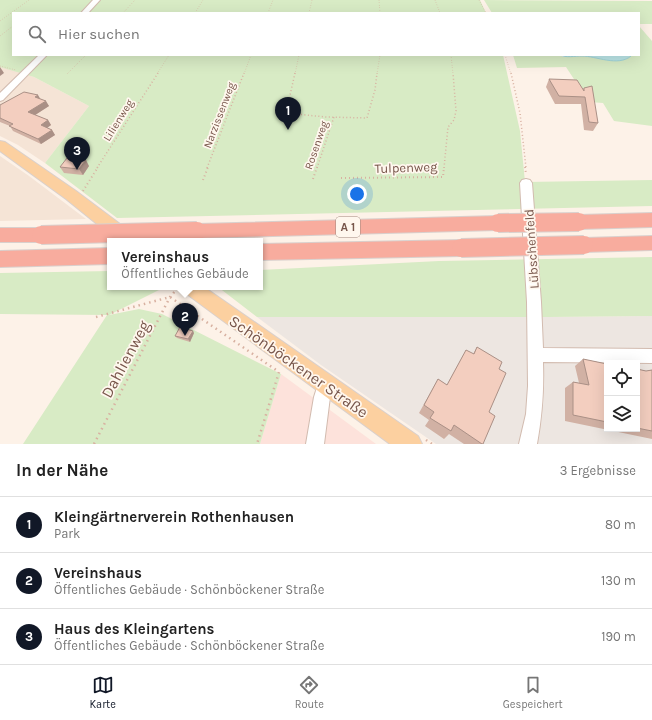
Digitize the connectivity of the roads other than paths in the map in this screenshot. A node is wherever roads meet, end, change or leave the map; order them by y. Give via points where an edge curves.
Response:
1 (97, 0) edge
2 (85, 12) edge
3 (42, 56) edge
4 (0, 98) edge
5 (0, 145) edge
6 (526, 183) road end
7 (652, 220) edge
8 (0, 236) edge
9 (126, 238) edge
10 (652, 243) edge
11 (263, 252) edge
12 (107, 256) edge
13 (0, 259) edge
14 (194, 290) edge
15 (535, 355) junction
16 (652, 356) edge
17 (326, 384) junction
18 (315, 444) edge
19 (410, 444) edge
20 (528, 444) edge

1 - 2 street
3 - 4 street
5 - 9 main road
6 - 15 street, Lübschenfeld
7 - 8 highway, A 1, bridge
10 - 11 highway, A 1, bridge
12 - 13 highway
14 - 17 main road, Schönböckener Straße
15 - 16 street
15 - 20 street, Lübschenfeld via 534,414
17 - 18 street
17 - 19 main road, Schönböckener Straße

